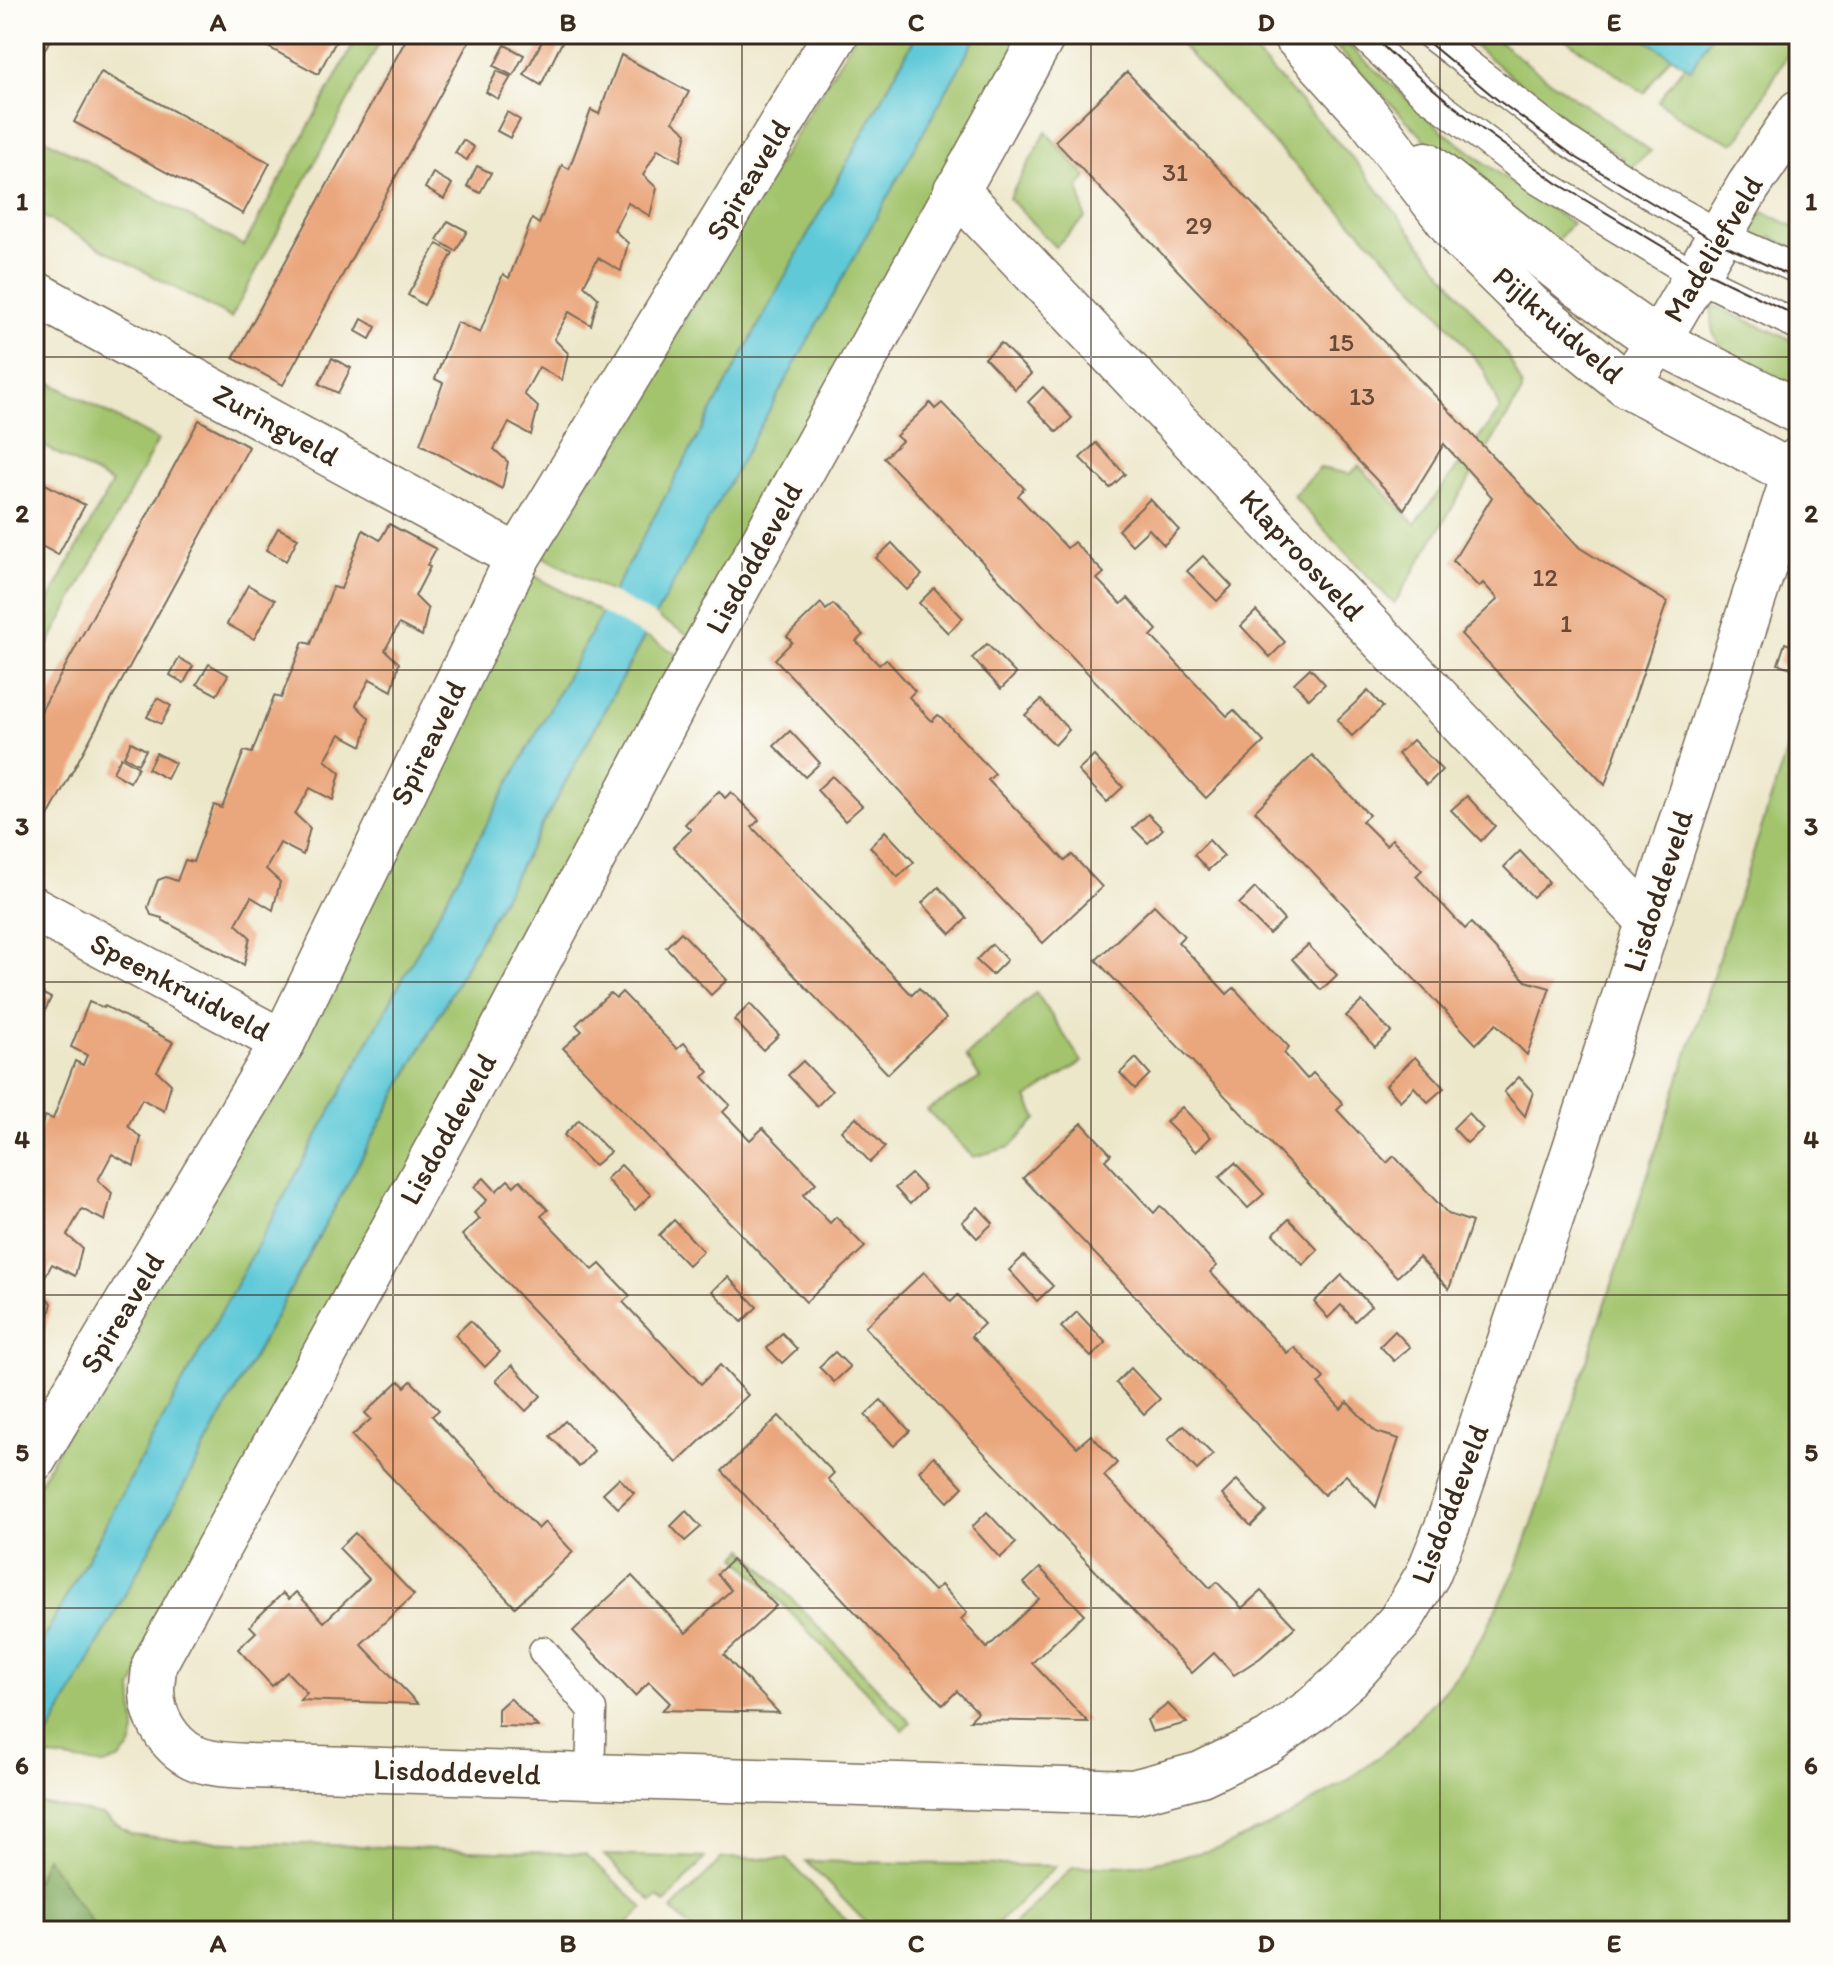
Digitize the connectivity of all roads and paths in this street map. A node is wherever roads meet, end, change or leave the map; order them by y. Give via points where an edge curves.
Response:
1 (1044, 34) edge
2 (1294, 34) edge
3 (1361, 34) edge
4 (1429, 34) edge
5 (821, 39) edge
6 (1799, 112) edge
7 (1366, 114) junction
8 (956, 190) junction
9 (1721, 235) junction
10 (1799, 270) edge
11 (1696, 276) junction
12 (34, 293) edge
13 (1799, 326) edge
14 (1658, 341) junction
15 (1627, 385) junction
16 (1799, 412) edge
17 (1797, 470) edge
18 (518, 557) junction
19 (34, 909) edge
20 (1648, 920) junction
21 (283, 1042) junction
22 (34, 1459) edge
23 (543, 1651) dead end
24 (590, 1776) junction

1 - 8 street, Lisdoddeveld
2 - 7 street, Pijlkruidveld
3 - 11 lane via 1422,92 1539,181
4 - 9 lane via 1566,140
5 - 18 street, Spireaveld
6 - 9 street, Madeliefveld
7 - 14 street, Pijlkruidveld via 1558,269
7 - 15 street, Pijlkruidveld via 1463,240 1531,307
8 - 20 street, Klaproosveld
8 - 24 street, Lisdoddeveld via 154,1665 154,1711 166,1734 195,1758 250,1766
9 - 10 lane
9 - 11 street, Madeliefveld
11 - 13 lane
11 - 14 street, Madeliefveld
12 - 18 street, Zuringveld
14 - 15 street, Madeliefveld
14 - 16 street, Pijlkruidveld
15 - 17 street, Pijlkruidveld
17 - 20 street, Lisdoddeveld
18 - 21 street, Spireaveld
19 - 21 street, Speenkruidveld
20 - 24 street, Lisdoddeveld via 1428,1574 1400,1621 1313,1709 1269,1741 1201,1774 1133,1792
21 - 22 street, Spireaveld
23 - 24 lane via 592,1710

